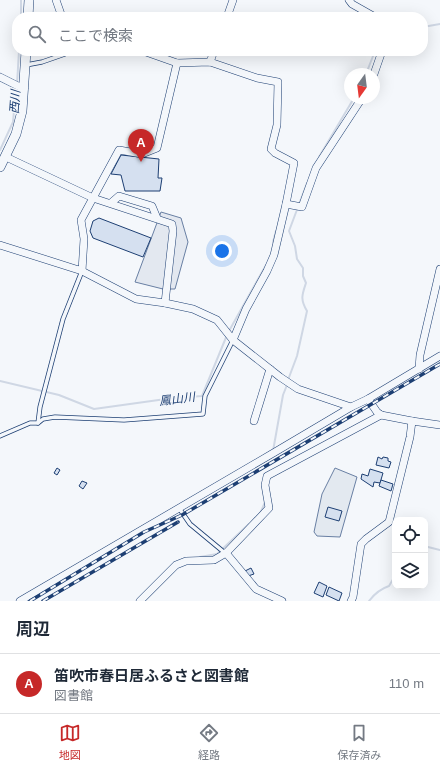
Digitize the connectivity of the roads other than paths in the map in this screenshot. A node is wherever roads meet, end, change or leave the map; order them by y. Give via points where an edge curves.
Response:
1 (29, 0) edge
2 (56, 0) edge
3 (233, 0) edge
4 (349, 0) edge
5 (28, 12) edge
6 (60, 12) edge
7 (229, 12) edge
8 (366, 12) edge
9 (26, 56) edge
10 (59, 56) edge
11 (157, 56) edge
12 (212, 56) edge
13 (380, 56) edge
14 (210, 62) junction
15 (177, 63) junction
16 (25, 66) junction
17 (376, 68) edge
18 (0, 77) edge
19 (23, 88) junction
20 (358, 104) edge
21 (6, 157) junction
22 (0, 167) edge
23 (93, 198) junction
24 (289, 204) junction
25 (0, 245) edge
26 (440, 269) edge
27 (82, 271) junction
28 (165, 302) junction
29 (233, 340) junction
30 (440, 356) edge
31 (270, 369) junction
32 (419, 369) junction
33 (368, 399) junction
34 (351, 407) junction
35 (379, 413) junction
36 (254, 421) dead end
37 (412, 421) junction
38 (38, 423) junction
39 (440, 425) edge
40 (0, 436) edge
41 (179, 508) junction
42 (226, 553) junction
43 (20, 601) edge
44 (140, 601) edge
45 (282, 601) edge
46 (351, 601) edge

1 - 5 main road
2 - 6 street
3 - 7 street
4 - 8 street
9 - 16 main road
10 - 16 lane
11 - 15 street
12 - 14 street
13 - 17 street
14 - 15 street
14 - 24 street via 257,78 278,82 277,125 271,149 275,154 294,163
15 - 23 street via 157,148 142,154 119,150
16 - 19 main road
18 - 19 street
19 - 21 main road via 18,128
20 - 24 street via 316,168 302,207
21 - 22 main road
21 - 23 street
23 - 27 street via 81,220 84,239
23 - 28 street via 172,224
24 - 29 street via 281,222 268,272 246,309
25 - 27 street
26 - 32 street
27 - 28 street via 136,299
27 - 38 lane via 63,319
28 - 29 street via 193,309 217,320
29 - 31 street
29 - 38 lane via 205,396 203,414 124,420 55,417 43,419
30 - 32 street
31 - 34 street via 298,389
31 - 36 street
32 - 33 street
33 - 34 street
33 - 35 street
34 - 41 street
35 - 37 street
35 - 42 street via 267,476 265,485 270,508
37 - 39 street
37 - 46 street via 389,522 361,544
38 - 40 lane
41 - 42 lane via 190,524
41 - 43 street
42 - 44 street via 214,560 186,561 176,565
42 - 45 street via 256,589

